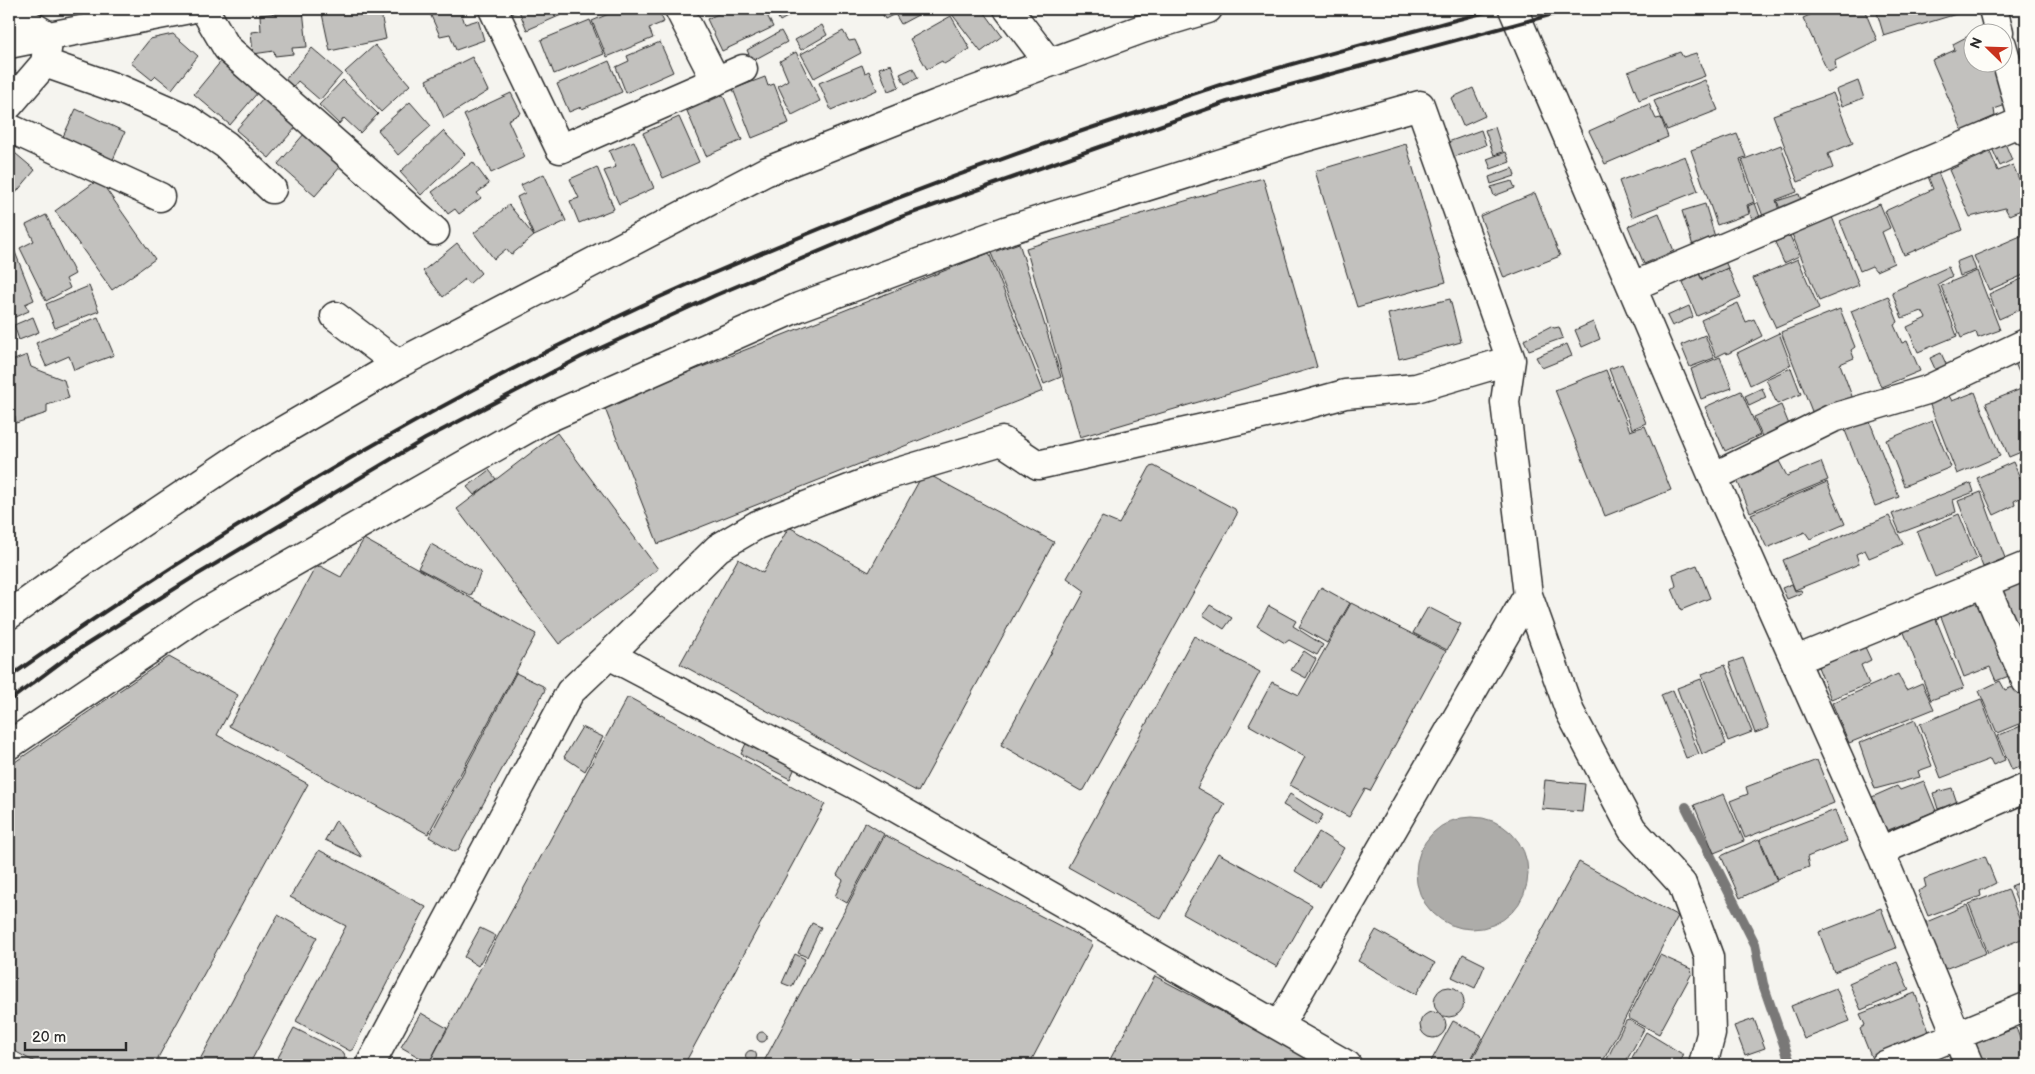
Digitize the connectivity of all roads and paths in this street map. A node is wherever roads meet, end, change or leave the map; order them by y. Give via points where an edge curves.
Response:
1 (190, 9) edge
2 (204, 9) edge
3 (493, 9) edge
4 (679, 9) edge
5 (1008, 9) edge
6 (1208, 9) edge
7 (1514, 9) edge
8 (1993, 9) edge
9 (9, 12) edge
10 (1996, 22) edge
11 (49, 36) junction
12 (9, 44) edge
13 (45, 63) junction
14 (1049, 63) junction
15 (742, 69) dead end
16 (2010, 72) edge
17 (716, 81) junction
18 (9, 105) edge
19 (2025, 126) edge
20 (9, 128) edge
21 (272, 189) dead end
22 (160, 197) dead end
23 (435, 231) dead end
24 (1633, 286) junction
25 (335, 316) dead end
26 (2026, 343) edge
27 (1511, 360) junction
28 (398, 364) junction
29 (1713, 477) junction
30 (2026, 566) edge
31 (1984, 582) junction
32 (1528, 595) junction
33 (9, 615) edge
34 (609, 655) junction
35 (1796, 660) junction
36 (2026, 681) edge
37 (9, 745) edge
38 (2026, 788) edge
39 (1880, 851) junction
40 (2026, 1007) edge
41 (1279, 1026) junction
42 (1957, 1036) junction
43 (370, 1065) edge
44 (1347, 1065) edge
45 (1703, 1065) edge
46 (1885, 1065) edge
47 (1968, 1065) edge

1 - 11 street
2 - 23 street via 227,48
3 - 17 street via 560,149
4 - 17 street
5 - 14 street
6 - 14 street
7 - 24 street
8 - 10 street
9 - 11 street
11 - 12 street
11 - 13 street
13 - 18 street
13 - 21 street via 122,90 186,118 226,145
14 - 28 street via 765,172
15 - 17 street
16 - 19 street
19 - 24 street
20 - 22 street
24 - 29 street
25 - 28 street
26 - 29 street via 1927,390 1833,418
27 - 32 street via 1505,402
27 - 34 street via 1416,388 1344,394 1038,465 1002,441 875,479 757,525 718,548
27 - 37 street via 1420,106 1292,141 1008,230 799,307 540,420 201,616
28 - 33 street via 253,448
29 - 35 street
30 - 31 street
31 - 35 street
31 - 36 street
32 - 41 street
32 - 45 street via 1570,712 1632,828 1682,884 1710,957 1711,1034
34 - 41 street via 854,784
34 - 43 street via 570,692
35 - 39 street
38 - 39 street
39 - 42 street
40 - 42 street
41 - 44 street
42 - 46 street
42 - 47 street

